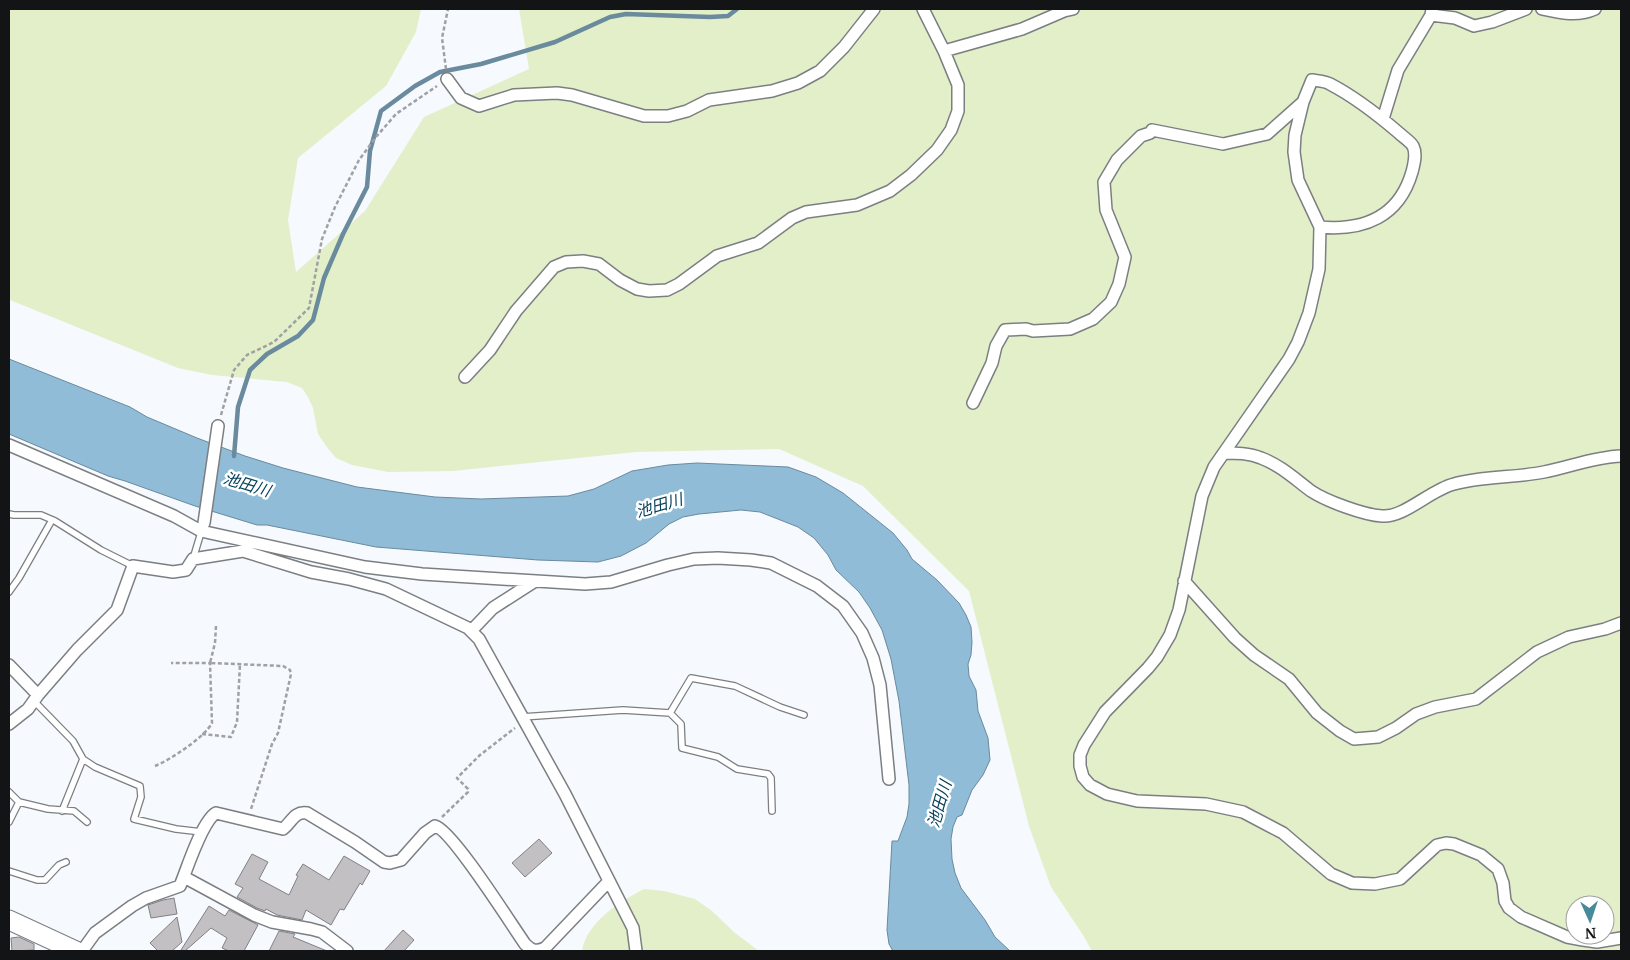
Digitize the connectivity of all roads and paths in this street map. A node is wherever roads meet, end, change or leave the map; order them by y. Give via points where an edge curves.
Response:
1 (448, 9) edge
2 (874, 9) edge
3 (923, 9) edge
4 (1073, 9) edge
5 (1442, 9) edge
6 (1526, 9) edge
7 (1542, 9) edge
8 (1595, 9) edge
9 (1431, 12) edge
10 (944, 51) junction
11 (448, 79) junction
12 (1303, 102) junction
13 (1383, 119) junction
14 (1320, 227) junction
15 (465, 378) dead end
16 (973, 403) dead end
17 (218, 426) joint
18 (9, 445) edge
19 (1224, 453) junction
20 (1621, 456) edge
21 (9, 514) edge
22 (52, 520) junction
23 (203, 527) junction
24 (193, 559) junction
25 (132, 566) junction
26 (536, 580) junction
27 (1184, 581) junction
28 (9, 592) edge
29 (1621, 622) edge
30 (216, 626) dead end
31 (471, 631) junction
32 (171, 663) dead end
33 (210, 663) junction
34 (240, 663) junction
35 (9, 665) edge
36 (36, 698) junction
37 (670, 713) junction
38 (804, 715) dead end
39 (523, 719) junction
40 (9, 724) edge
41 (202, 734) junction
42 (83, 759) junction
43 (155, 766) dead end
44 (889, 779) dead end
45 (9, 792) edge
46 (19, 802) junction
47 (62, 811) junction
48 (772, 811) dead end
49 (247, 820) junction
50 (9, 822) edge
51 (87, 822) dead end
52 (435, 826) junction
53 (202, 832) junction
54 (66, 862) dead end
55 (9, 871) edge
56 (184, 877) junction
57 (609, 882) junction
58 (9, 920) edge
59 (1621, 938) edge
60 (76, 951) edge
61 (82, 951) edge
62 (346, 951) edge
63 (636, 951) edge

1 - 11 path via 442,38
2 - 11 street via 820,71 798,83 772,91 708,100 668,116 644,116 557,93 514,95 479,106 461,98
3 - 10 street
4 - 10 street via 1022,29
5 - 9 street
6 - 9 street via 1474,26
7 - 8 street via 1560,14 1587,13
9 - 13 street via 1398,70
10 - 15 street via 958,85 958,111 951,130 937,150 890,191 857,204 806,212 792,218 758,243 717,256 667,290 637,289 599,264 583,261 554,266
11 - 17 path via 396,114 359,160 322,239 309,308 274,342 247,355 234,370
12 - 13 street via 1312,80 1329,83
12 - 14 street via 1294,152 1298,180
12 - 16 street via 1267,134 1223,144 1152,130 1140,136 1117,160 1104,182 1106,210 1125,257 1119,284 1110,302 1093,319 1070,329 1005,330
13 - 14 street via 1412,144 1415,151 1410,179 1402,194 1393,208 1379,218 1359,225
14 - 19 street via 1319,269 1309,313 1298,342
17 - 23 street
18 - 23 street
19 - 20 street via 1263,458 1321,496 1343,506 1384,517 1396,515 1452,484 1542,472
19 - 27 street via 1214,467 1202,496
21 - 22 lane via 41,515
22 - 25 lane
22 - 28 lane
23 - 24 lane
23 - 26 street via 365,567 422,574
24 - 25 street via 186,570 174,572
24 - 31 street via 243,551 311,572 349,578 386,589
25 - 36 street via 117,610
26 - 31 street via 493,608
26 - 44 street via 585,584 611,582 694,559 718,558 772,563 817,586 842,606 862,633 873,658 880,685
27 - 29 street via 1254,656 1289,679 1317,713 1354,738 1378,737 1416,714 1476,699 1537,652 1569,637
27 - 59 street via 1179,610 1164,647 1106,712 1084,745 1080,766 1090,785 1107,794 1137,801 1206,804 1243,812 1282,832 1331,874 1352,883 1375,884 1400,879 1437,845 1454,844 1481,855 1498,869 1505,901 1520,917 1567,937 1597,942
30 - 33 path
31 - 39 street via 479,639
32 - 33 path
33 - 34 path
33 - 41 path via 212,723
34 - 41 path via 237,722 231,737
34 - 49 path via 283,666 291,674 278,733
35 - 36 street
36 - 40 street
36 - 42 lane via 73,741
37 - 38 lane via 691,678 735,686
37 - 39 lane via 623,710
37 - 48 lane via 681,724 682,748 718,757 737,769 768,774 771,778
39 - 52 path via 457,778 468,789 468,794
39 - 57 street
41 - 43 path via 171,759
42 - 47 lane
42 - 53 lane via 140,786 141,797 134,819
45 - 46 lane
46 - 47 lane
46 - 50 lane
47 - 51 lane via 74,811
49 - 52 street via 283,829 296,814 307,813 390,863 401,860
49 - 53 street via 216,813
52 - 57 street via 441,827 460,849 525,944 535,951 545,948
53 - 56 street
54 - 55 lane via 45,880
56 - 61 street via 180,886 146,898 94,933
56 - 62 street via 254,915 322,932
57 - 63 street via 633,928
58 - 60 main road

